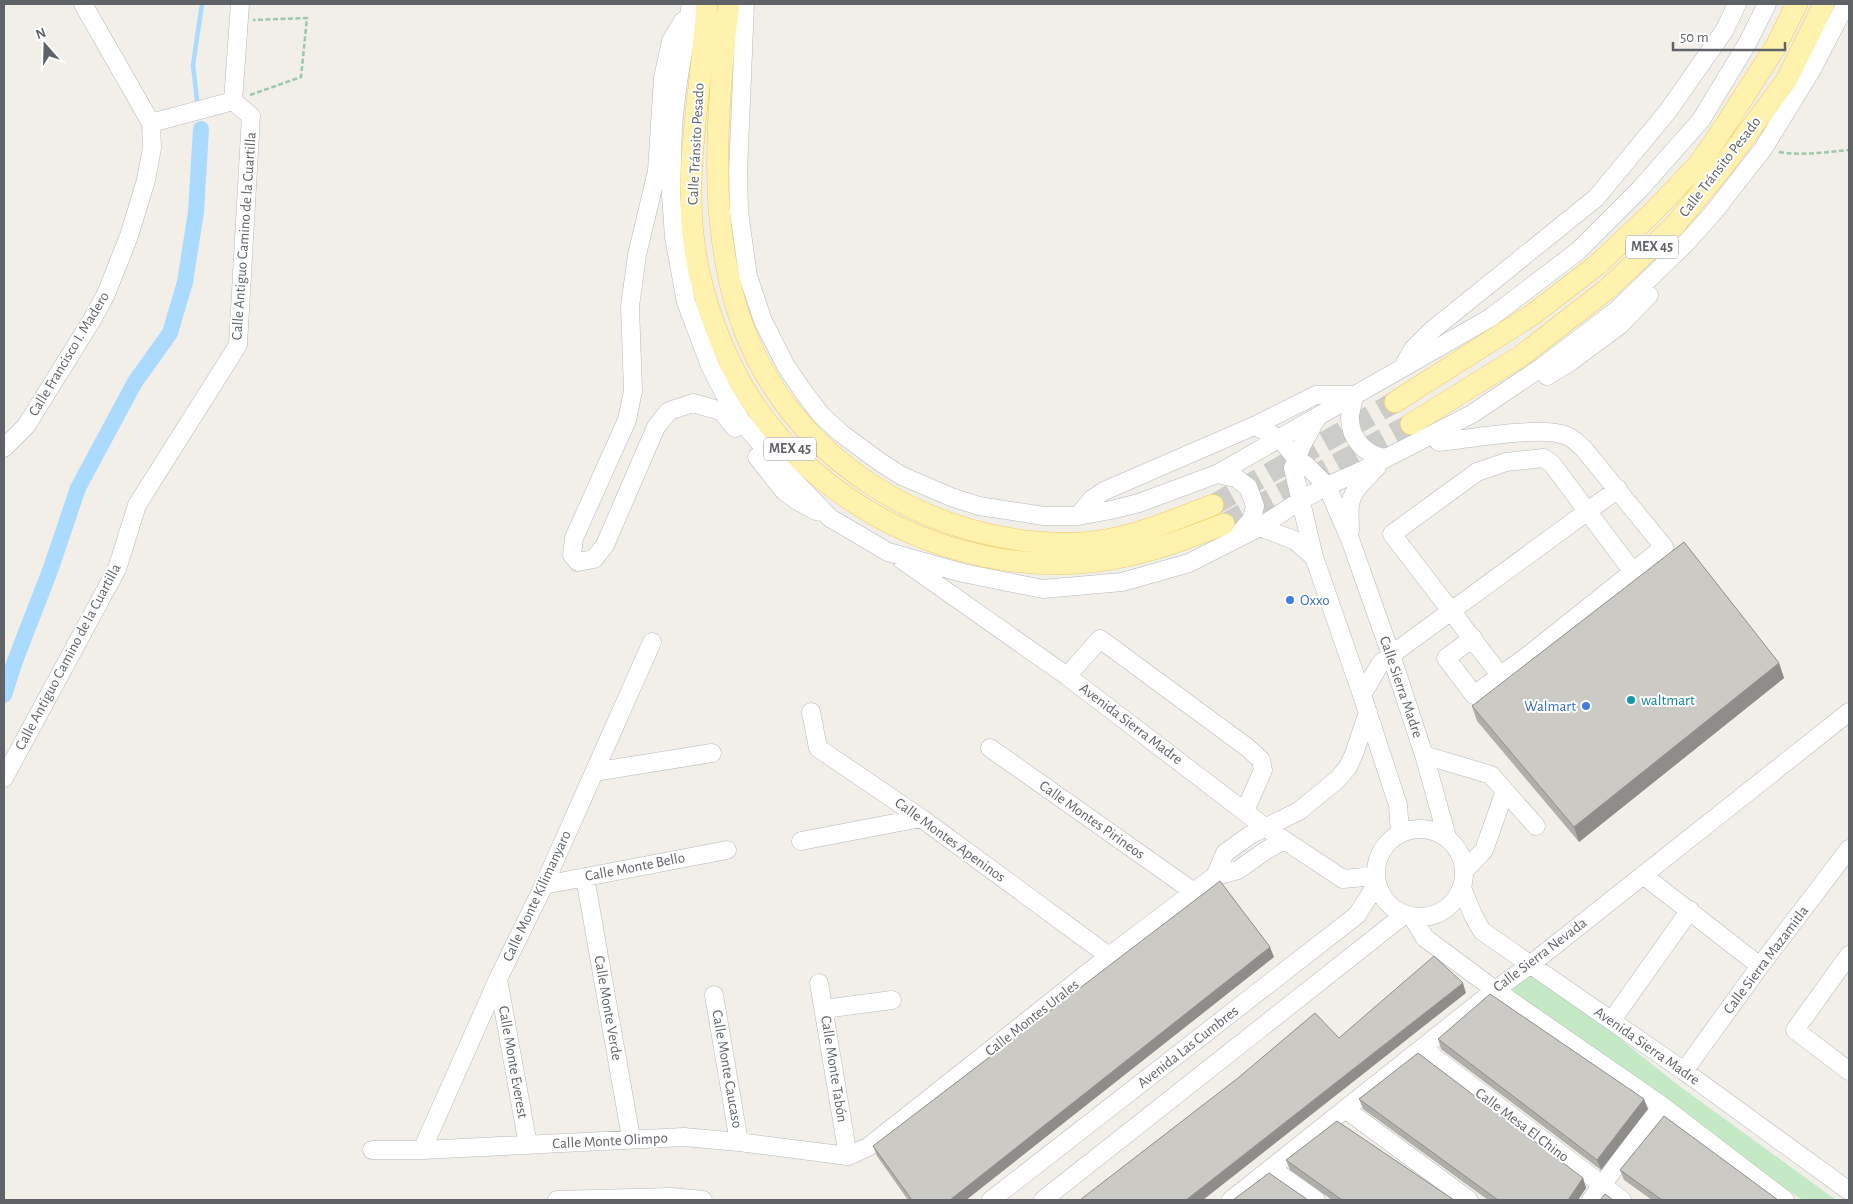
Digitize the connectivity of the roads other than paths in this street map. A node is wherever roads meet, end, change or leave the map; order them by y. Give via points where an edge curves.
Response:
1 (83, 4) edge
2 (729, 4) edge
3 (745, 4) edge
4 (1737, 4) edge
5 (1768, 4) edge
6 (1797, 4) edge
7 (1824, 4) edge
8 (1846, 4) edge
9 (696, 6) edge
10 (239, 12) edge
11 (232, 101) junction
12 (150, 123) junction
13 (1713, 213) junction
14 (1402, 368) junction
15 (1355, 395) junction
16 (1395, 402) tunnel mouth
17 (1319, 416) junction
18 (1411, 424) tunnel mouth
19 (1254, 426) junction
20 (1279, 438) junction
21 (1439, 442) junction
22 (4, 448) edge
23 (1408, 448) junction
24 (1296, 458) junction
25 (1386, 458) junction
26 (1217, 474) junction
27 (1327, 486) junction
28 (1618, 489) junction
29 (1301, 500) junction
30 (1213, 505) tunnel mouth
31 (1587, 511) junction
32 (1078, 516) junction
33 (830, 518) junction
34 (1260, 527) junction
35 (1229, 532) junction
36 (1350, 539) junction
37 (891, 552) junction
38 (1314, 557) junction
39 (1633, 572) junction
40 (1452, 611) junction
41 (1473, 638) junction
42 (652, 642) dead end
43 (1390, 655) junction
44 (1500, 675) junction
45 (1067, 676) junction
46 (1362, 695) junction
47 (810, 712) dead end
48 (1368, 712) junction
49 (1849, 712) edge
50 (990, 748) dead end
51 (712, 753) dead end
52 (1424, 755) junction
53 (594, 772) junction
54 (4, 778) edge
55 (1505, 791) junction
56 (1245, 811) junction
57 (921, 818) junction
58 (1536, 826) dead end
59 (1266, 828) junction
60 (1400, 833) junction
61 (1447, 838) junction
62 (1284, 840) junction
63 (801, 841) dead end
64 (1849, 849) edge
65 (727, 850) dead end
66 (1465, 870) junction
67 (1643, 875) junction
68 (1215, 876) junction
69 (585, 877) junction
70 (1376, 880) junction
71 (544, 885) junction
72 (1462, 888) junction
73 (1194, 892) junction
74 (1690, 910) junction
75 (1409, 916) junction
76 (1849, 955) edge
77 (1109, 956) junction
78 (1531, 964) junction
79 (1760, 966) junction
80 (498, 979) junction
81 (819, 983) dead end
82 (1495, 990) junction
83 (714, 995) dead end
84 (892, 1000) dead end
85 (824, 1009) junction
86 (1612, 1020) junction
87 (1423, 1049) junction
88 (1849, 1071) edge
89 (1684, 1072) junction
90 (1660, 1105) junction
91 (1345, 1109) junction
92 (631, 1138) junction
93 (740, 1142) junction
94 (528, 1145) junction
95 (372, 1150) dead end
96 (422, 1150) junction
97 (848, 1156) junction
98 (1271, 1168) junction
99 (1602, 1186) junction
100 (1849, 1191) edge
101 (557, 1200) edge
102 (703, 1200) edge
103 (991, 1200) edge
104 (1043, 1200) edge
105 (1231, 1200) edge
106 (1316, 1200) edge
107 (1469, 1200) edge
108 (1591, 1200) edge
109 (1622, 1200) edge
110 (1785, 1200) edge

1 - 12 street, Calle Francisco I. Madero
2 - 30 main road, Calle Tránsito Pesado / MEX 45 via 717,140 723,253 739,316 753,353 769,382 800,423 843,465 898,502 943,522 988,534 1032,541 1082,543 1149,529
3 - 32 street via 739,212 748,276 763,321 786,366 821,415 880,462 909,479 979,506 1044,516
4 - 14 street via 1724,31 1668,111 1596,198 1431,331
5 - 14 street via 1700,120 1640,189 1578,251 1490,318
6 - 16 main road, Calle Tránsito Pesado / MEX 45 via 1776,46 1719,135 1698,165 1650,215 1597,265 1532,315
7 - 18 main road, Calle Tránsito Pesado / MEX 45 via 1786,81 1674,226 1606,290 1521,356
8 - 13 street via 1811,71 1763,149
9 - 33 street via 678,82 673,125 671,194 674,237 686,302 710,366 741,421
9 - 33 street via 672,41 663,78 657,172 637,255 630,306 633,392 627,420 574,538 572,555 578,562 594,559 605,545 656,428 669,411 693,403 721,411 784,491
9 - 35 main road, Calle Tránsito Pesado / MEX 45 via 692,162 699,272 716,330 753,403 808,467 846,497 890,522 947,546 1000,559 1048,564 1078,563 1131,556
10 - 11 street
11 - 12 street
11 - 54 street, Calle Antiguo Camino de la Cuartilla via 251,116 238,345 137,505 117,569
12 - 22 street, Calle Francisco I. Madero via 152,148 146,180 106,294 26,426
13 - 21 street via 1701,242 1620,325 1570,362
13 - 23 street via 1617,310 1542,367 1472,414
14 - 15 street
15 - 17 street
15 - 19 street via 1316,396
15 - 25 street via 1350,418 1353,433 1362,448 1375,457
17 - 20 street
17 - 24 street
19 - 20 street
19 - 32 street via 1104,491 1092,499
20 - 24 street
20 - 26 street
21 - 23 street
21 - 28 street via 1554,432 1568,436 1583,448
23 - 25 street
24 - 27 street
24 - 29 street via 1292,468
25 - 27 street
25 - 36 street via 1359,486 1352,499
26 - 32 street via 1139,502
26 - 35 street via 1236,478 1248,487 1255,506 1252,519
27 - 29 street
27 - 36 street
28 - 31 street
28 - 39 street via 1664,547
29 - 34 street
29 - 38 street
31 - 39 street
31 - 40 street
31 - 40 street via 1544,458 1506,462 1478,472 1392,534
33 - 37 street
34 - 35 street
34 - 38 street via 1294,540
35 - 37 street via 1189,564 1122,582 1043,589 963,573
36 - 43 street, Calle Sierra Madre
37 - 45 street, Avenida Sierra Madre
38 - 46 street
39 - 44 street
40 - 41 street
40 - 43 street
41 - 44 street
41 - 44 street via 1446,658 1474,694
42 - 53 street, Calle Monte Kilimanyaro
43 - 46 street via 1380,664
43 - 52 street, Calle Sierra Madre
45 - 56 street, Avenida Sierra Madre
45 - 56 street via 1100,639 1248,748 1261,760 1263,770
46 - 48 street
47 - 57 street, Calle Montes Apeninos via 818,748
48 - 59 street, Calle Montes Urales via 1354,754 1338,779 1299,811
48 - 60 street via 1398,805
49 - 67 street, Calle Sierra Nevada
50 - 73 street, Calle Montes Pirineos
51 - 53 street
52 - 55 street via 1491,775
52 - 61 street, Calle Sierra Madre
53 - 71 street, Calle Monte Kilimanyaro
55 - 58 street
55 - 66 street via 1484,850
56 - 59 street, Avenida Sierra Madre
57 - 63 street
57 - 77 street, Calle Montes Apeninos
59 - 62 street, Avenida Sierra Madre
59 - 68 street, Calle Montes Urales via 1225,853
60 - 61 street via 1432,830
60 - 70 street via 1386,843 1378,858
61 - 66 street via 1457,847
62 - 68 street, Calle Montes Urales via 1238,870
62 - 70 street, Avenida Sierra Madre via 1343,879
64 - 79 street, Calle Sierra Mazamitla
65 - 69 street, Calle Monte Bello
66 - 72 street
67 - 74 street
67 - 78 street, Calle Sierra Nevada
68 - 73 street, Calle Montes Urales
69 - 71 street, Calle Monte Bello
69 - 92 street, Calle Monte Verde
70 - 75 street via 1387,903
70 - 103 street, Avenida Las Cumbres via 1358,915
71 - 80 street, Calle Monte Kilimanyaro
72 - 75 street via 1452,905 1434,916
72 - 78 street, Avenida Sierra Madre via 1482,931
73 - 77 street, Calle Montes Urales
74 - 79 street
74 - 86 street
75 - 82 street via 1425,938
75 - 104 street, Avenida Las Cumbres
76 - 88 street via 1795,1030
77 - 97 street, Calle Montes Urales via 868,1147
78 - 82 street, Calle Sierra Nevada
78 - 86 street, Avenida Sierra Madre
79 - 89 street, Calle Sierra Mazamitla
80 - 94 street, Calle Monte Everest
80 - 96 street, Calle Monte Kilimanyaro
81 - 85 street, Calle Monte Tabón
82 - 87 street, Calle Sierra Nevada
82 - 90 street
83 - 93 street, Calle Monte Caucaso
84 - 85 street
85 - 97 street, Calle Monte Tabón
86 - 89 street, Avenida Sierra Madre
87 - 91 street, Calle Sierra Nevada
87 - 99 street, Calle Mesa El Chino
89 - 100 street, Avenida Sierra Madre
90 - 99 street
90 - 110 street
91 - 98 street, Calle Sierra Nevada
91 - 107 street
92 - 93 street, Calle Monte Olimpo via 684,1137
92 - 94 street, Calle Monte Olimpo
93 - 97 street, Calle Monte Olimpo
94 - 96 street, Calle Monte Olimpo
95 - 96 street, Calle Monte Olimpo
98 - 105 street, Calle Sierra Nevada
98 - 106 street
99 - 108 street
99 - 109 street, Calle Mesa El Chino
101 - 102 street via 671,1197

